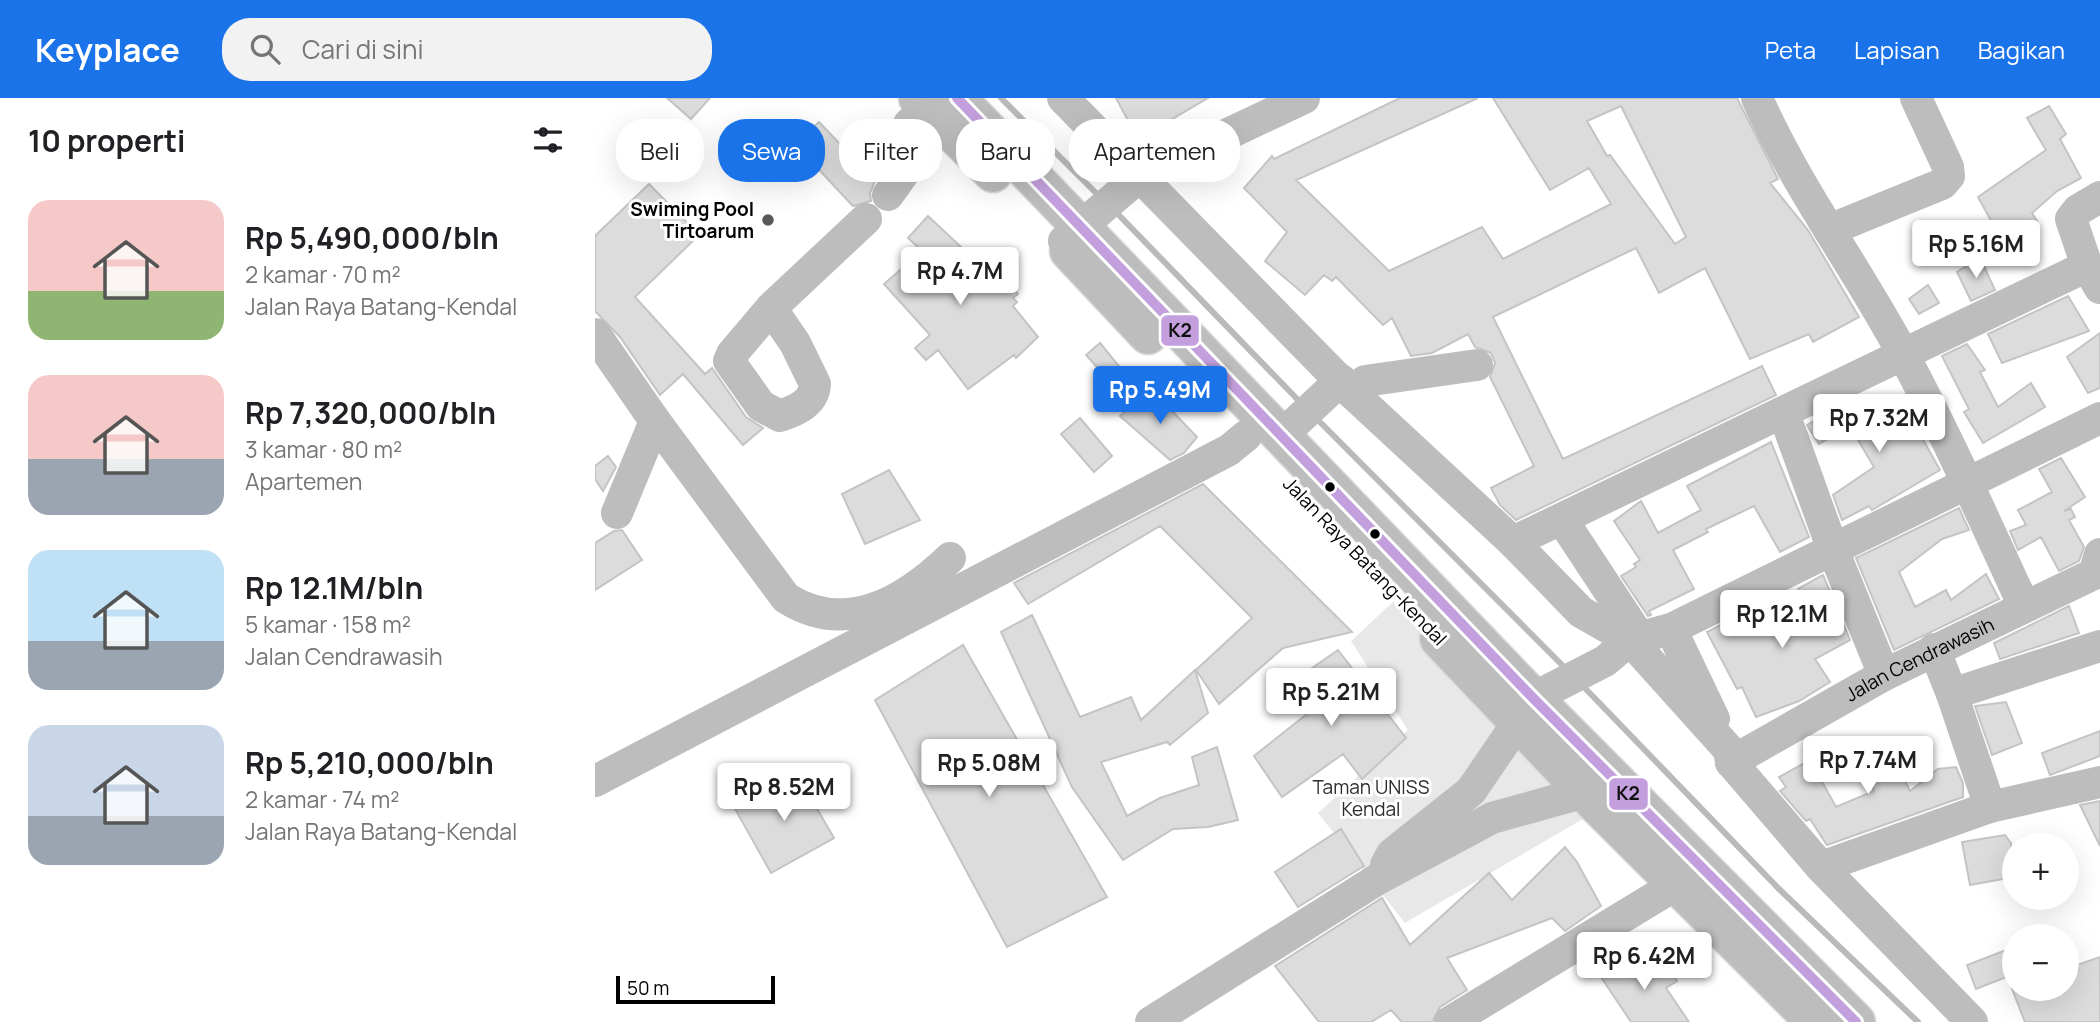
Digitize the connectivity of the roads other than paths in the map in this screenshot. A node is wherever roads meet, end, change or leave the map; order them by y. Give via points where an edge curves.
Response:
1 (1063, 98) edge
2 (1304, 98) edge
3 (1757, 98) edge
4 (1916, 98) edge
5 (934, 101) edge
6 (1082, 119) edge
7 (1240, 128) edge
8 (1131, 182) edge
9 (1140, 182) edge
10 (888, 195) dead end
11 (2100, 197) edge
12 (866, 219) dead end
13 (1080, 226) junction
14 (1829, 230) junction
15 (2093, 277) edge
16 (771, 309) dead end
17 (595, 334) edge
18 (1904, 355) junction
19 (1477, 365) dead end
20 (1341, 387) junction
21 (1784, 414) junction
22 (2100, 418) edge
23 (655, 421) junction
24 (1276, 429) junction
25 (1968, 484) junction
26 (617, 513) dead end
27 (1563, 521) junction
28 (1513, 542) junction
29 (1833, 550) junction
30 (950, 558) dead end
31 (2098, 569) edge
32 (2024, 606) junction
33 (1671, 629) junction
34 (1635, 639) junction
35 (2100, 646) edge
36 (1934, 649) junction
37 (1884, 675) junction
38 (1952, 694) junction
39 (1526, 710) junction
40 (1730, 756) junction
41 (595, 781) edge
42 (2100, 782) edge
43 (1471, 791) junction
44 (1584, 792) junction
45 (1990, 807) junction
46 (1492, 818) junction
47 (1821, 867) junction
48 (1689, 876) junction
49 (1378, 879) junction
50 (1151, 1022) edge
51 (1450, 1022) edge
52 (1815, 1022) edge
53 (1856, 1022) edge
54 (1972, 1022) edge

1 - 6 street
2 - 7 street
3 - 14 street
4 - 14 street via 1949,176 1941,184
5 - 10 street via 909,124 903,174
5 - 13 highway, Jalan Raya Batang-Kendal
8 - 13 street
9 - 20 street
11 - 15 street via 2071,219
12 - 16 street
13 - 24 highway, Jalan Raya Batang-Kendal
14 - 18 street
15 - 18 street
17 - 23 street
18 - 21 street
18 - 25 street
19 - 20 street
20 - 24 street
20 - 28 street
21 - 27 street
21 - 29 street
22 - 25 street
23 - 26 street
23 - 30 street via 773,585 804,609 829,617 880,607 922,582
24 - 39 highway, Jalan Raya Batang-Kendal
24 - 41 street
25 - 29 street
25 - 32 street
27 - 28 street
27 - 34 street
28 - 34 street via 1581,612
29 - 33 street
29 - 37 street
31 - 32 street, Jalan Cendrawasih
32 - 36 street, Jalan Cendrawasih
33 - 34 street
33 - 40 street
34 - 39 street
34 - 40 street
35 - 38 street
36 - 37 street, Jalan Cendrawasih
36 - 38 street
37 - 40 street, Jalan Cendrawasih
38 - 45 street
39 - 43 street
39 - 44 highway, Jalan Raya Batang-Kendal
39 - 48 highway, Jalan Raya Batang-Kendal
40 - 47 street
42 - 45 street
43 - 46 street
43 - 49 street via 1392,854
44 - 46 street
44 - 48 highway, Jalan Raya Batang-Kendal
45 - 47 street
46 - 49 street
47 - 54 street
48 - 51 street
48 - 52 highway, Jalan Raya Batang-Kendal
48 - 53 highway, Jalan Raya Batang-Kendal
49 - 50 street

